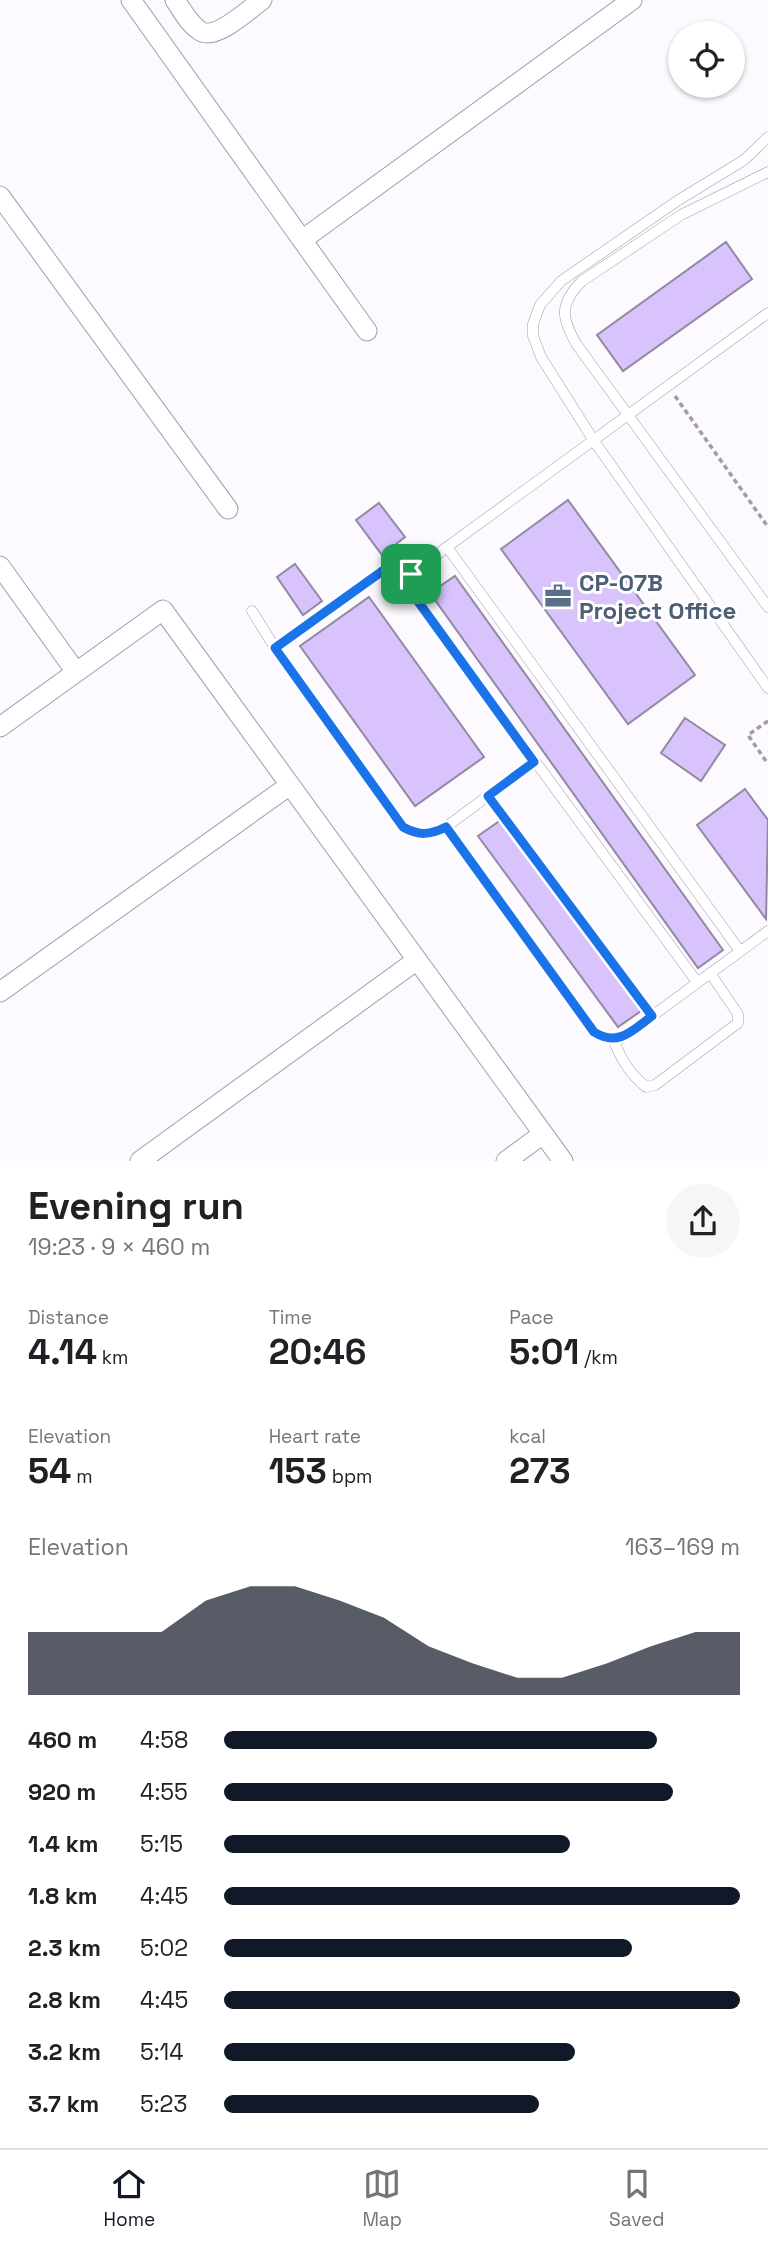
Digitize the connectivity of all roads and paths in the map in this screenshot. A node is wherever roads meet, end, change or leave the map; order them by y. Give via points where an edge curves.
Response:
1 (131, 0) edge
2 (175, 0) edge
3 (262, 0) edge
4 (632, 0) edge
5 (768, 137) edge
6 (768, 172) edge
7 (0, 196) edge
8 (302, 240) junction
9 (611, 246) junction
10 (618, 257) junction
11 (768, 313) edge
12 (368, 331) dead end
13 (668, 386) junction
14 (628, 414) junction
15 (594, 440) junction
16 (228, 509) dead end
17 (768, 527) edge
18 (447, 547) junction
19 (0, 566) edge
20 (411, 574) junction
21 (768, 607) edge
22 (252, 611) dead end
23 (275, 648) junction
24 (76, 672) junction
25 (768, 687) edge
26 (768, 721) edge
27 (0, 727) edge
28 (534, 762) junction
29 (768, 764) edge
30 (290, 785) junction
31 (488, 796) junction
32 (446, 827) junction
33 (768, 931) edge
34 (740, 951) junction
35 (417, 960) junction
36 (710, 973) junction
37 (697, 982) junction
38 (0, 992) edge
39 (652, 1016) junction
40 (613, 1040) junction
41 (543, 1134) junction
42 (140, 1161) edge
43 (506, 1161) edge
44 (563, 1161) edge

1 - 8 street
2 - 3 street via 194,26 214,34
4 - 8 street
5 - 9 lane via 744,160
6 - 10 lane via 681,215
7 - 16 street
8 - 12 street
9 - 10 lane
9 - 15 lane via 561,281 540,305 533,324 541,357
10 - 14 lane via 572,291 564,315 577,345
11 - 13 lane
13 - 14 lane
13 - 17 path
14 - 15 lane
14 - 21 lane
15 - 18 lane
15 - 25 lane
18 - 20 lane
18 - 34 lane
19 - 24 street
20 - 23 path via 388,567
20 - 28 lane via 410,586 417,600
22 - 23 lane
23 - 32 lane via 403,827 421,835
24 - 27 street
24 - 30 street via 163,610
26 - 29 path via 748,736
28 - 31 lane
28 - 37 lane
30 - 35 street
30 - 38 street
31 - 32 lane
31 - 39 lane
32 - 40 lane via 594,1032
33 - 34 lane
34 - 36 lane
35 - 41 street
35 - 42 street
36 - 37 lane
36 - 40 lane via 738,1014 738,1023 654,1085 646,1087 634,1077
37 - 39 lane
39 - 40 lane
41 - 43 street
41 - 44 street

